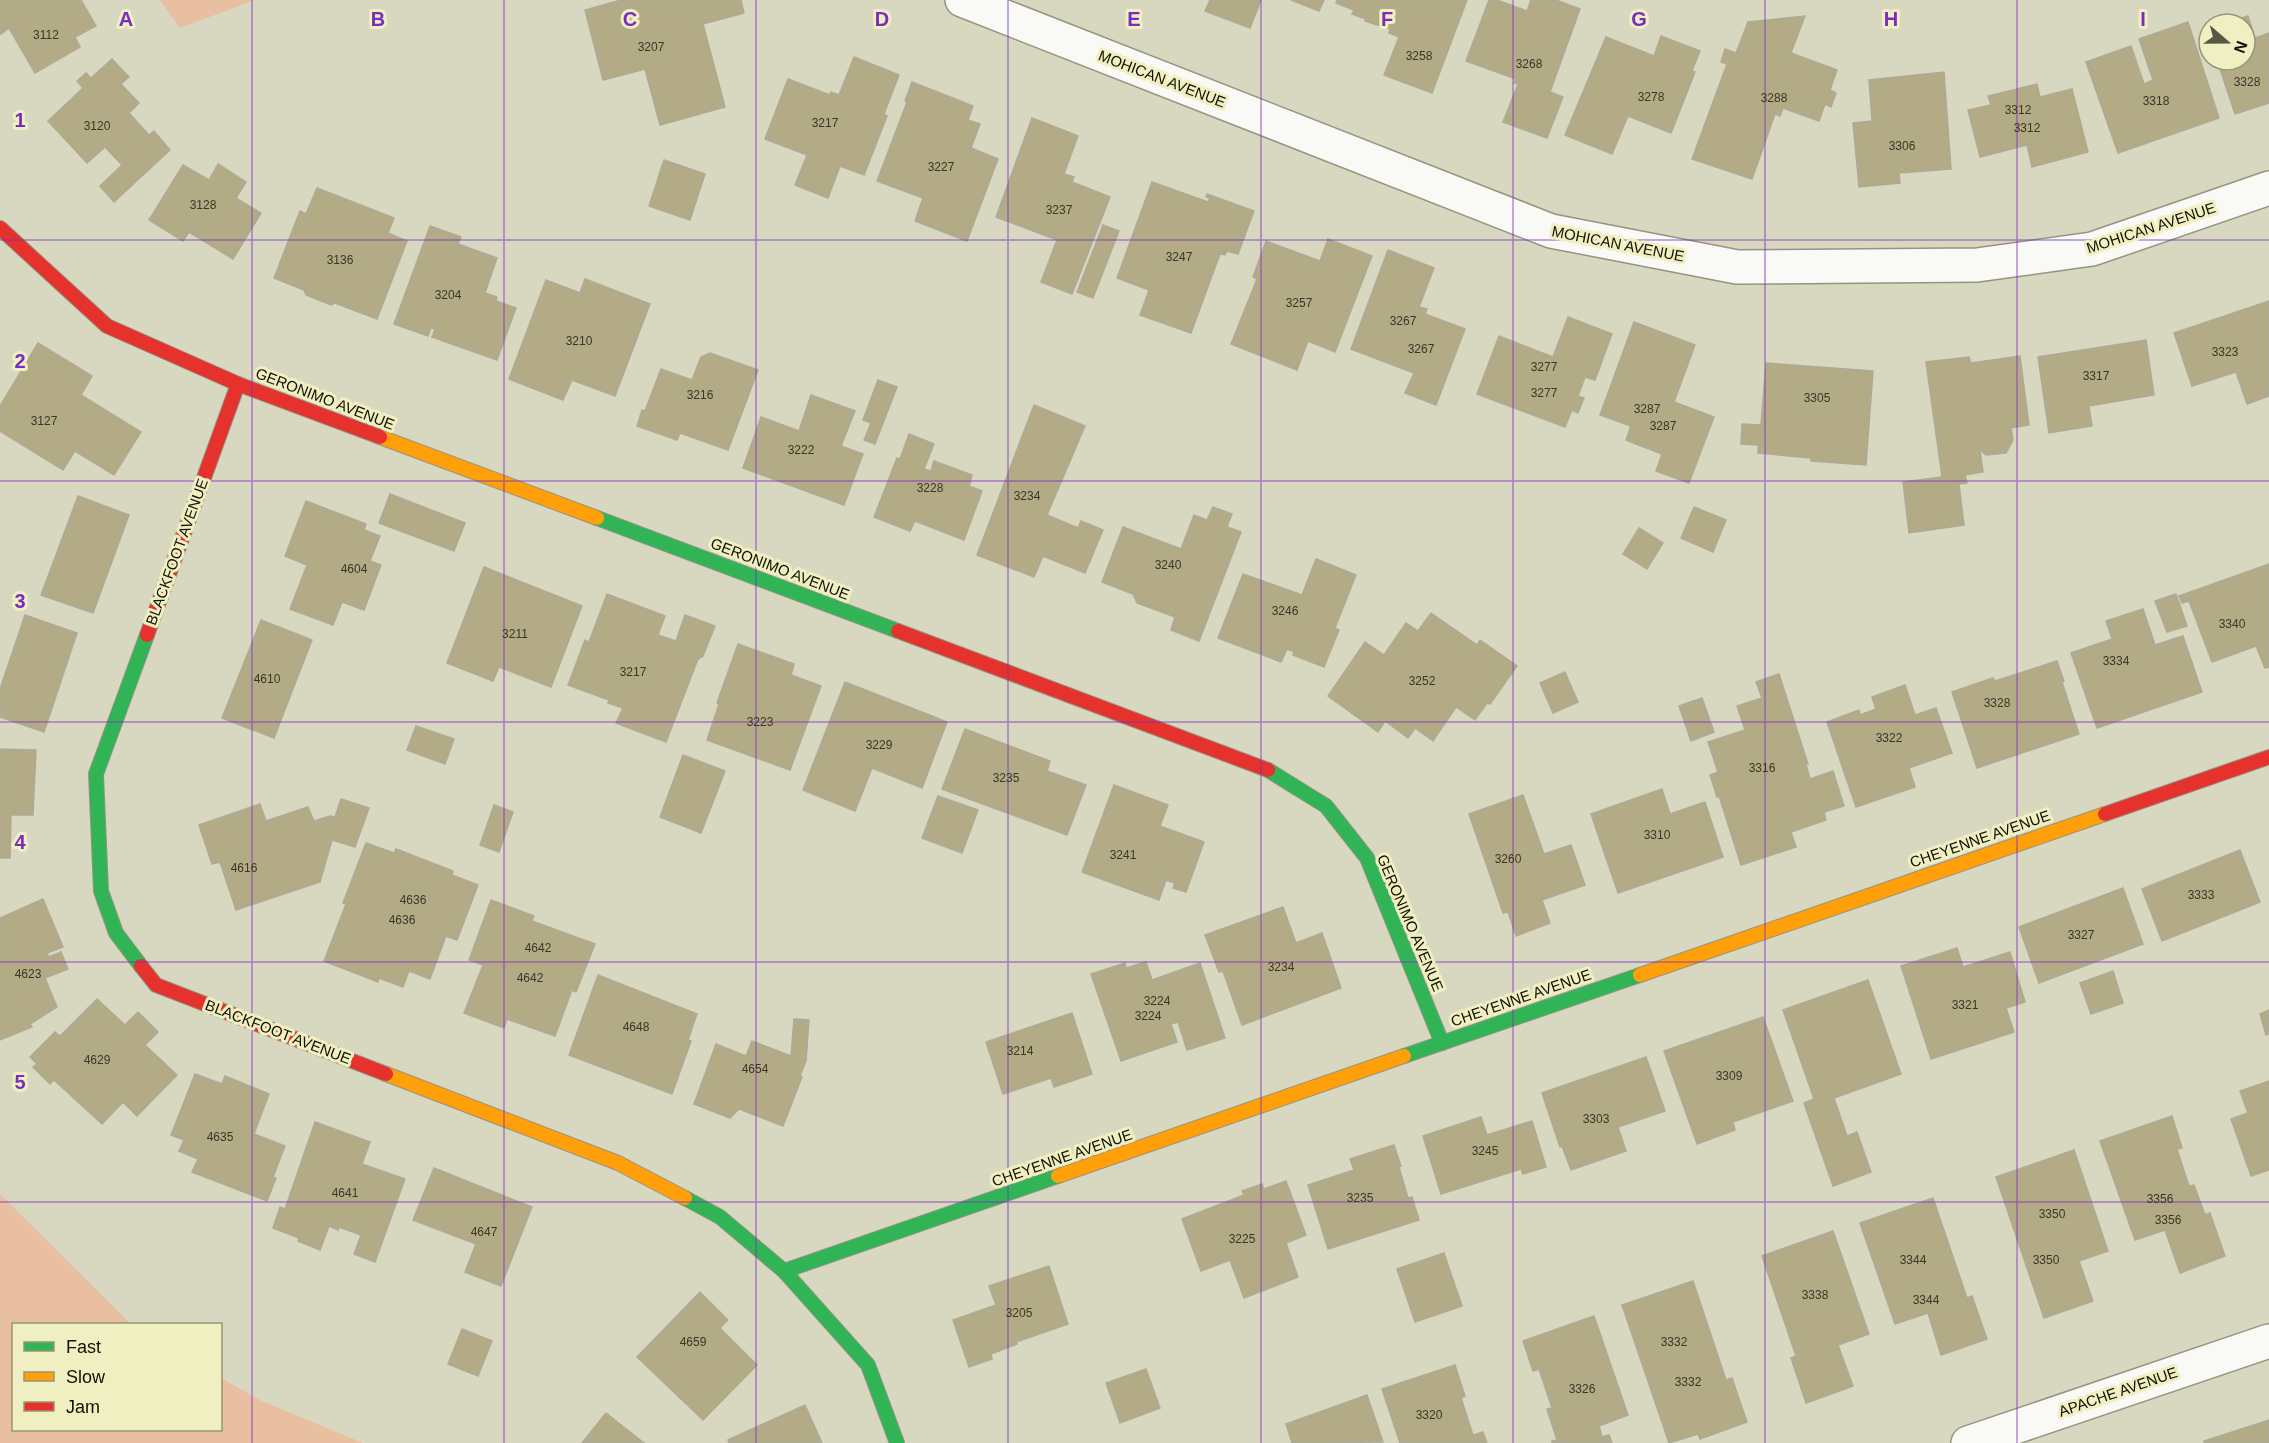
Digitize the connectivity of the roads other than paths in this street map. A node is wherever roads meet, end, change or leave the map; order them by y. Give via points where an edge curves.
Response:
1 (966, 1) edge
2 (2269, 188) edge
3 (0, 228) edge
4 (238, 384) junction
5 (2269, 757) edge
6 (1442, 1043) junction
7 (784, 1272) junction
8 (2269, 1341) edge
9 (897, 1443) edge
10 (1968, 1443) edge

1 - 2 street, MOHICAN AVENUE via 1551,231 1737,267 1977,265 2092,249
3 - 4 street, GERONIMO AVENUE via 107,326
4 - 6 street, GERONIMO AVENUE via 1263,767 1326,806 1367,858
4 - 7 street, BLACKFOOT AVENUE via 96,774 101,891 116,933 156,985 618,1163 720,1216
5 - 6 street, CHEYENNE AVENUE
6 - 7 street, CHEYENNE AVENUE
7 - 9 street, BLACKFOOT AVENUE via 868,1365
8 - 10 street, APACHE AVENUE

